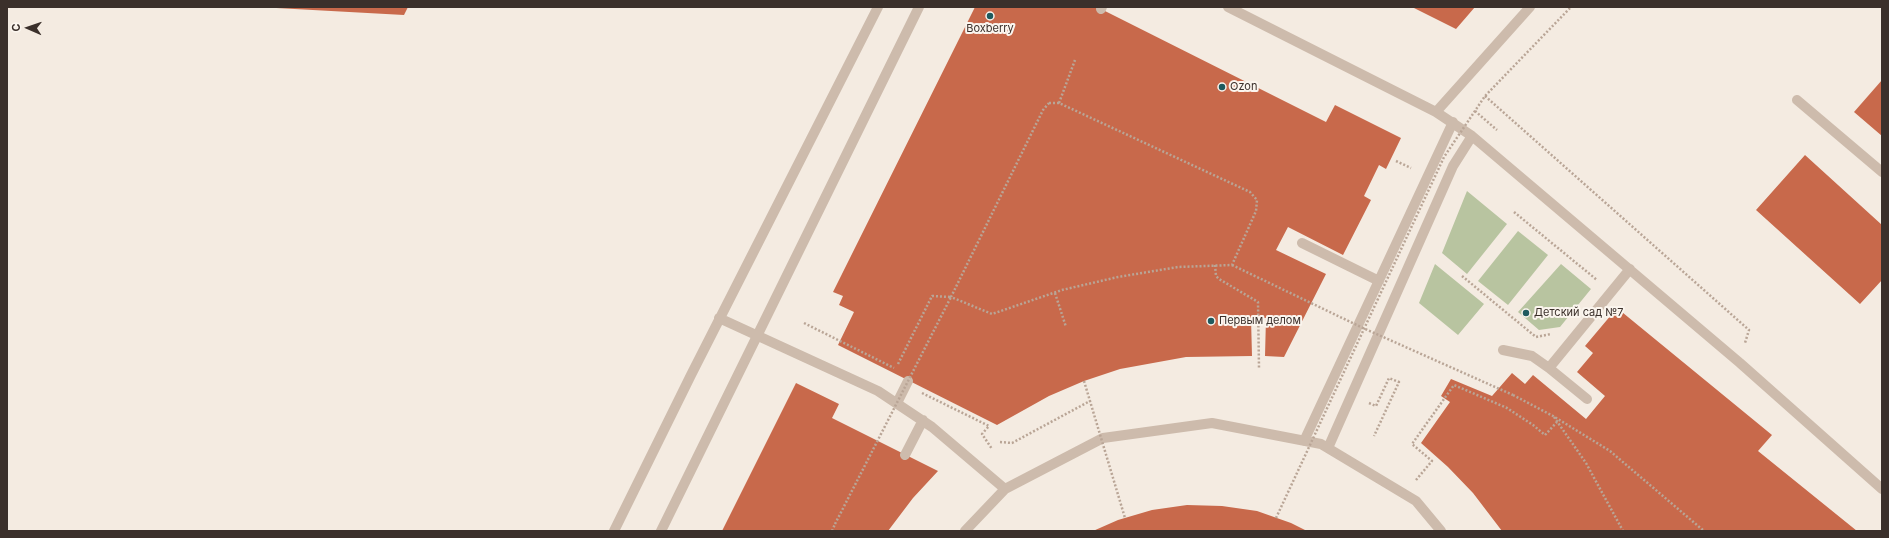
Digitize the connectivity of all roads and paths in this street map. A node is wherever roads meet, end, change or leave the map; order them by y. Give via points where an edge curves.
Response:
1 (878, 7) edge
2 (919, 7) edge
3 (1228, 7) edge
4 (1530, 7) edge
5 (1571, 7) edge
6 (1075, 60) dead end
7 (1485, 96) junction
8 (1797, 100) dead end
9 (1059, 102) junction
10 (1436, 112) junction
11 (1453, 122) junction
12 (1472, 136) junction
13 (1396, 161) dead end
14 (1407, 166) dead end
15 (1882, 172) edge
16 (1514, 212) dead end
17 (1302, 243) dead end
18 (1232, 265) junction
19 (1215, 266) junction
20 (1630, 269) junction
21 (1462, 276) dead end
22 (1378, 281) junction
23 (1611, 292) junction
24 (1055, 293) junction
25 (951, 297) junction
26 (719, 318) junction
27 (804, 323) dead end
28 (1066, 327) dead end
29 (1363, 328) junction
30 (1749, 330) dead end
31 (1552, 334) dead end
32 (756, 336) junction
33 (1503, 350) dead end
34 (1259, 368) dead end
35 (1549, 368) junction
36 (1389, 378) dead end
37 (1084, 381) dead end
38 (909, 385) junction
39 (920, 392) dead end
40 (1586, 399) dead end
41 (1090, 401) junction
42 (897, 403) junction
43 (1553, 416) junction
44 (923, 420) junction
45 (1557, 422) junction
46 (1374, 436) dead end
47 (1304, 441) junction
48 (1000, 442) dead end
49 (1328, 448) junction
50 (992, 449) dead end
51 (905, 455) dead end
52 (1005, 489) junction
53 (1882, 489) edge
54 (1404, 494) junction
55 (1125, 518) dead end
56 (1276, 518) dead end
57 (1621, 527) junction
58 (614, 531) edge
59 (662, 531) edge
60 (832, 531) edge
61 (965, 531) edge
62 (1441, 531) edge
63 (1619, 531) edge
64 (1623, 531) edge
65 (1704, 531) edge

1 - 26 lane
2 - 32 lane
3 - 10 lane
4 - 10 lane
5 - 7 path, bridge
6 - 9 path
7 - 29 path, bridge via 1444,157
7 - 30 path
8 - 15 lane
9 - 18 path via 1250,192 1257,200 1256,211
9 - 25 path via 1049,103 1043,110
10 - 11 lane
11 - 12 lane
11 - 22 lane
12 - 20 lane
12 - 49 lane via 1453,166
13 - 14 path
16 - 23 path
17 - 22 lane
18 - 19 path
18 - 29 path, bridge
19 - 24 path via 1178,267 1118,277
19 - 34 path via 1219,279 1258,302
20 - 23 lane
20 - 53 lane
21 - 31 path via 1536,337
22 - 47 lane
23 - 35 lane
24 - 25 path via 992,314
24 - 28 path
25 - 27 path via 932,296 896,369
25 - 38 path, bridge
26 - 32 lane
26 - 58 lane
29 - 43 path, bridge via 1513,395
29 - 56 path, bridge
32 - 42 lane via 878,391
32 - 59 lane
33 - 35 lane via 1532,356
35 - 40 lane
36 - 46 path via 1399,382
37 - 41 path, bridge
38 - 42 lane
38 - 42 path, bridge
39 - 50 path via 989,426 982,434
41 - 48 path via 1012,443
41 - 55 path, bridge
42 - 44 lane
42 - 60 path, bridge
43 - 45 path
43 - 65 path via 1610,451
44 - 51 lane
44 - 52 lane
45 - 54 path via 1545,436 1507,408 1454,385 1412,444 1432,461
45 - 57 path via 1586,463
47 - 49 lane
47 - 52 lane via 1212,423 1103,438
49 - 54 lane
52 - 61 lane
54 - 62 lane via 1416,501
57 - 63 path
57 - 64 path

